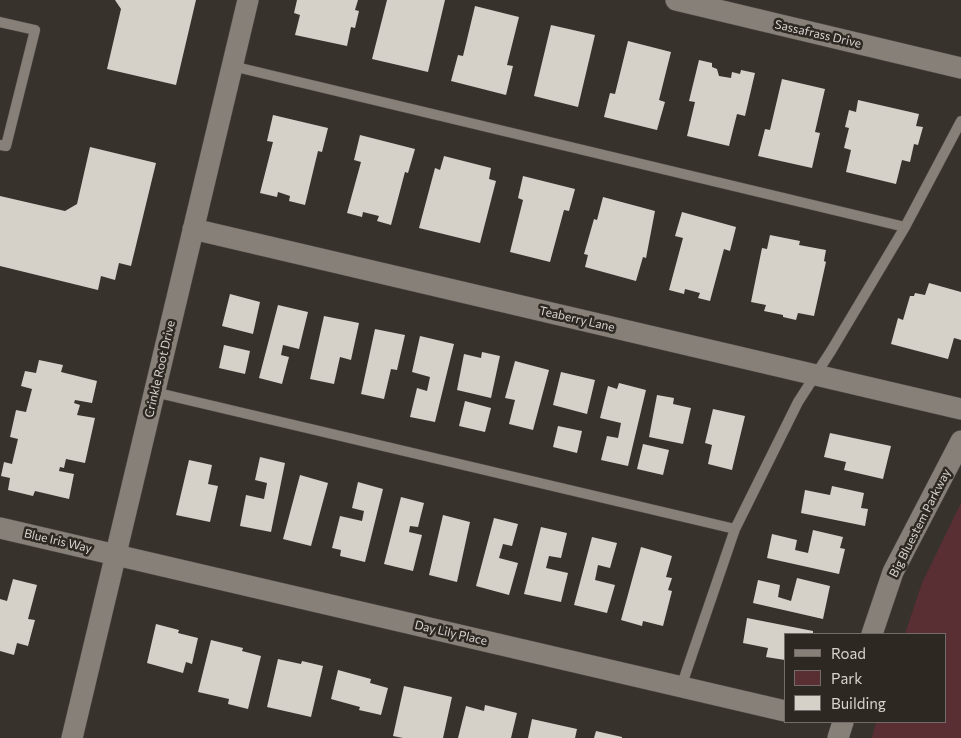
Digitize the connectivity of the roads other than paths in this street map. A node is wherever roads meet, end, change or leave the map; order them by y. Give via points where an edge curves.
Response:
1 (248, 0) edge
2 (676, 0) edge
3 (0, 22) edge
4 (232, 66) junction
5 (961, 68) edge
6 (961, 121) edge
7 (0, 145) edge
8 (905, 227) junction
9 (193, 229) junction
10 (815, 375) junction
11 (154, 392) junction
12 (961, 409) edge
13 (961, 441) edge
14 (0, 528) edge
15 (735, 529) junction
16 (116, 555) junction
17 (872, 633) edge
18 (681, 687) junction
19 (784, 711) edge
20 (72, 738) edge

1 - 4 street, Crinkle Root Drive
2 - 5 street, Sassafrass Drive
3 - 7 lane via 34,30 6,146
4 - 8 lane
4 - 9 street, Crinkle Root Drive
6 - 8 lane
8 - 10 lane
9 - 10 street, Teaberry Lane
9 - 11 street, Crinkle Root Drive
10 - 12 street, Teaberry Lane
10 - 15 lane via 798,402
11 - 15 lane
11 - 16 street, Crinkle Root Drive
13 - 17 street, Big Bluestem Parkway via 893,572
14 - 16 street, Blue Iris Way
15 - 18 lane
16 - 18 street, Day Lily Place
16 - 20 street, Crinkle Root Drive
18 - 19 street, Day Lily Place

